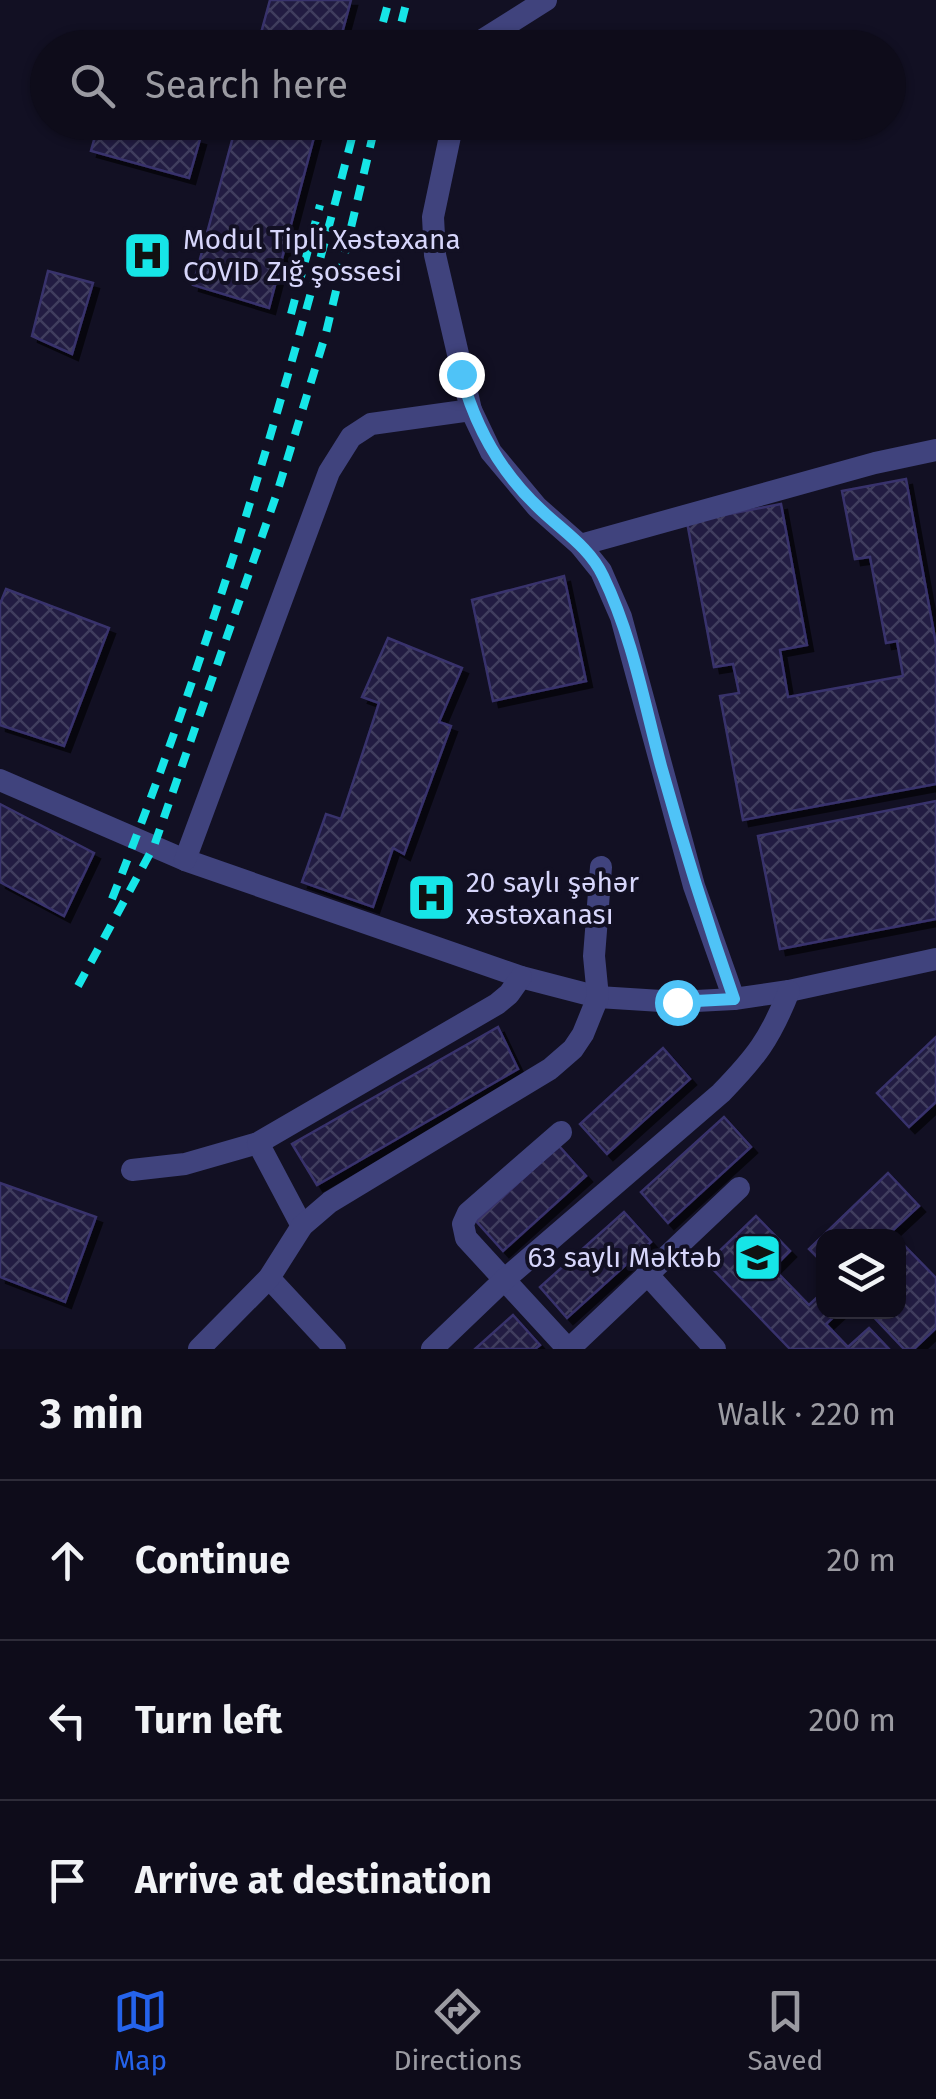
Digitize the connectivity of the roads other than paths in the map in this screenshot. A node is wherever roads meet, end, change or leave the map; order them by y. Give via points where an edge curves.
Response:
1 (546, 0) edge
2 (498, 30) edge
3 (450, 140) edge
4 (471, 410) junction
5 (936, 450) edge
6 (580, 544) junction
7 (0, 780) edge
8 (185, 860) junction
9 (601, 867) dead end
10 (936, 959) edge
11 (521, 977) junction
12 (788, 991) junction
13 (598, 998) junction
14 (734, 999) junction
15 (561, 1132) dead end
16 (258, 1143) junction
17 (132, 1170) dead end
18 (739, 1188) dead end
19 (302, 1226) junction
20 (647, 1274) junction
21 (270, 1278) junction
22 (504, 1280) junction
23 (199, 1349) edge
24 (335, 1349) edge
25 (432, 1349) edge
26 (569, 1349) edge
27 (714, 1349) edge

1 - 2 street
3 - 4 street via 433,218 435,254
4 - 6 street via 491,452
4 - 8 street via 371,424 351,436 329,472
5 - 6 street
6 - 14 street via 601,571 621,617 694,886
7 - 8 street
8 - 11 street
9 - 13 street
10 - 12 street
11 - 13 street
11 - 16 street via 497,1004
12 - 14 street
12 - 22 street via 772,1034 741,1072
13 - 14 street
13 - 19 street via 583,1034 550,1070 330,1202
15 - 22 street via 463,1224 466,1238
16 - 17 street via 185,1164
16 - 19 street
18 - 20 street
19 - 21 street
20 - 26 street
20 - 27 street
21 - 23 street
21 - 24 street
22 - 25 street
22 - 26 street

